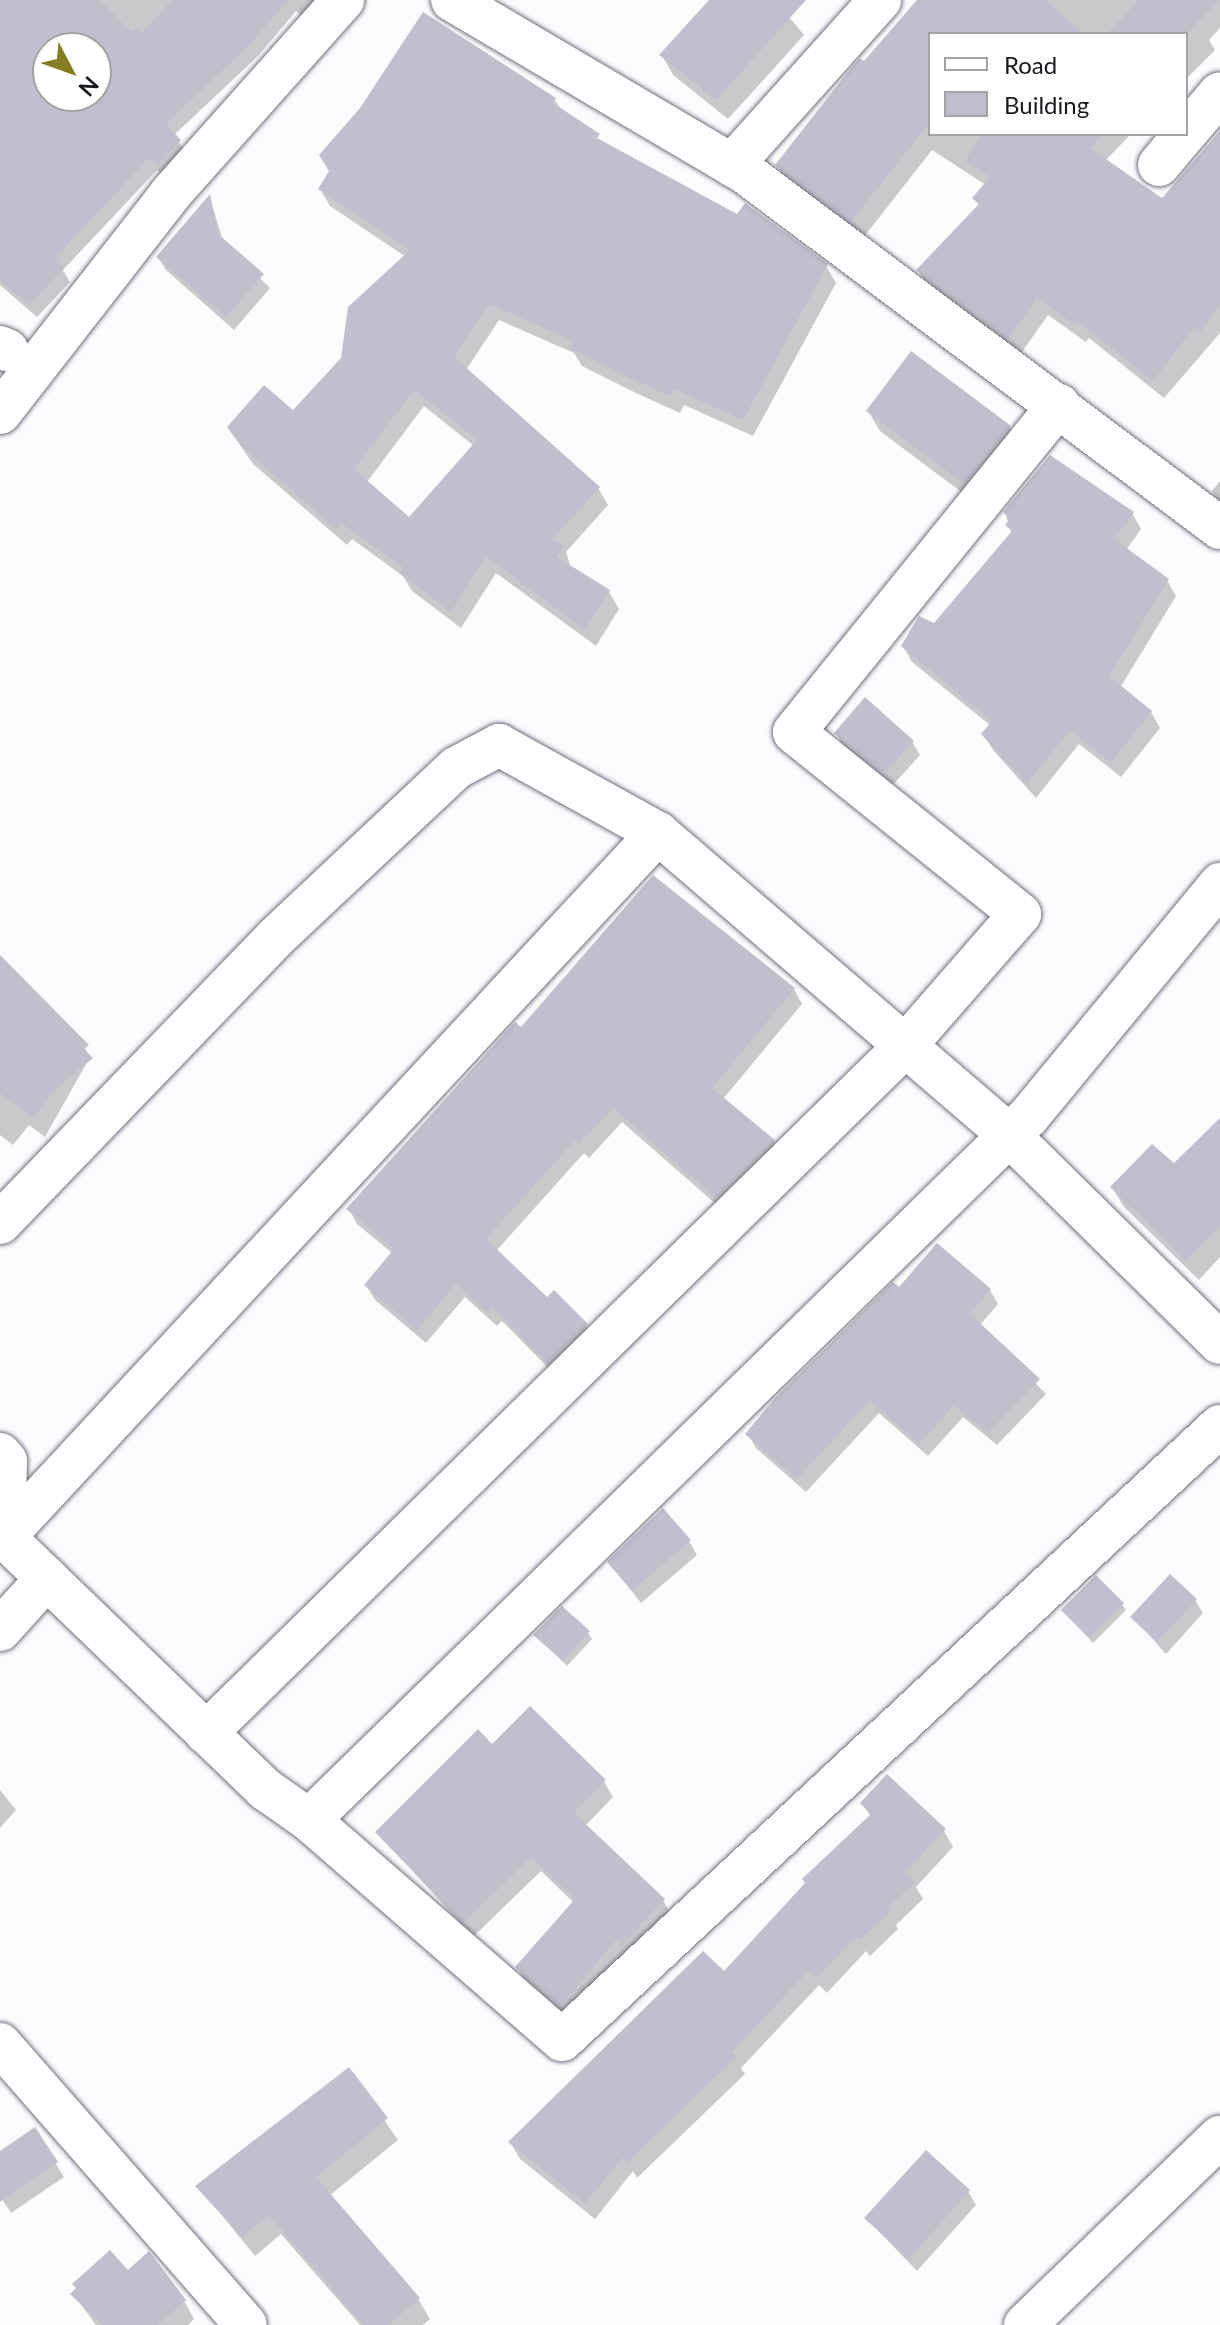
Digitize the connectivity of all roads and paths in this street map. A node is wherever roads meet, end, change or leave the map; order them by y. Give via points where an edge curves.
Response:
1 (343, 0) edge
2 (452, 0) edge
3 (880, 0) edge
4 (1220, 93) edge
5 (1188, 132) edge
6 (1184, 136) edge
7 (732, 165) junction
8 (1159, 165) dead end
9 (1059, 405) junction
10 (0, 413) edge
11 (1220, 528) edge
12 (658, 833) junction
13 (1220, 884) edge
14 (905, 1046) junction
15 (1009, 1135) junction
16 (0, 1223) edge
17 (1220, 1343) edge
18 (1220, 1426) edge
19 (0, 1454) edge
20 (4, 1537) junction
21 (47, 1578) junction
22 (0, 1630) edge
23 (206, 1733) junction
24 (309, 1820) junction
25 (0, 2044) edge
26 (1220, 2137) edge
27 (246, 2325) edge
28 (1025, 2325) edge

1 - 10 street via 171,193
2 - 7 street
3 - 7 street
4 - 5 street
6 - 8 street
7 - 9 street
9 - 11 street
9 - 14 street via 794,732 1020,914
12 - 14 street
12 - 16 street via 499,745 456,768 275,938
12 - 20 street
13 - 15 street
14 - 15 street
14 - 23 street
15 - 17 street
15 - 24 street
18 - 24 street via 562,2040
19 - 20 street via 6,1461
20 - 21 street
21 - 22 street
21 - 23 street
23 - 24 street via 265,1789
25 - 27 street
26 - 28 street

